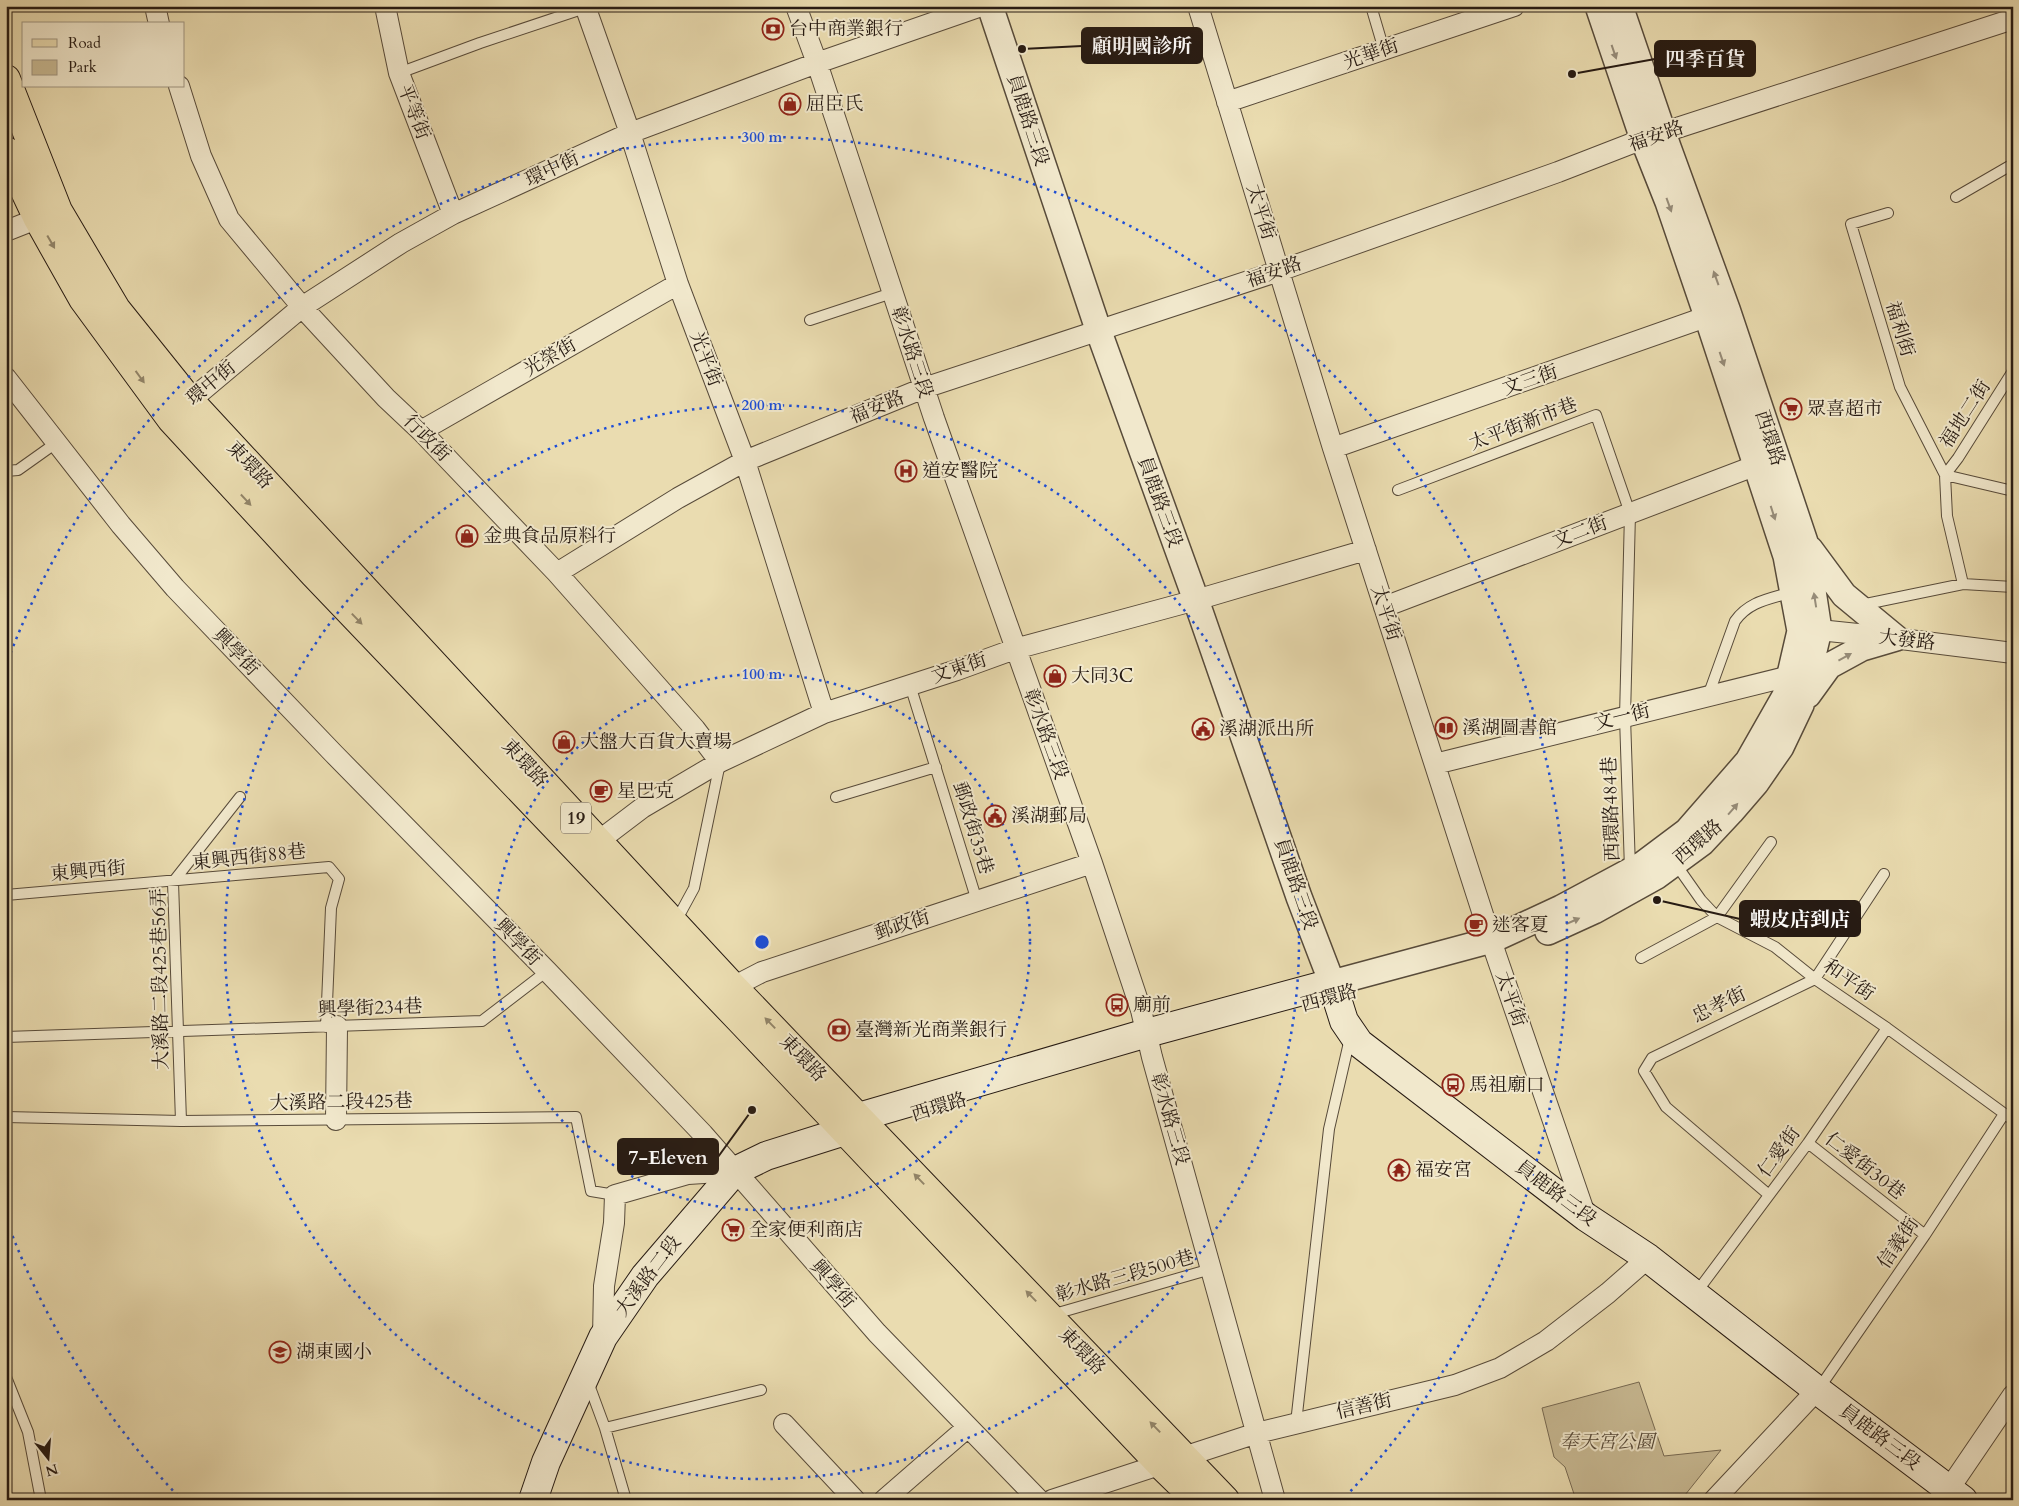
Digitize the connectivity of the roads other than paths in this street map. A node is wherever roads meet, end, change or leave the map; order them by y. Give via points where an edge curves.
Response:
1 (155, 6) edge
2 (385, 6) edge
3 (796, 6) edge
4 (981, 6) edge
5 (990, 6) edge
6 (1198, 6) edge
7 (1371, 6) edge
8 (1514, 6) edge
9 (1598, 6) edge
10 (1620, 6) edge
11 (585, 7) edge
12 (2013, 19) edge
13 (159, 22) edge
14 (1384, 50) junction
15 (817, 63) junction
16 (399, 74) junction
17 (6, 79) edge
18 (180, 88) edge
19 (1228, 102) junction
20 (630, 133) junction
21 (1653, 136) junction
22 (6, 151) edge
23 (2013, 164) edge
24 (1956, 197) dead end
25 (1888, 213) dead end
26 (453, 214) junction
27 (48, 215) junction
28 (6, 231) edge
29 (1279, 271) junction
30 (678, 284) junction
31 (892, 293) junction
32 (302, 307) junction
33 (1717, 313) junction
34 (810, 320) dead end
35 (1099, 332) junction
36 (2013, 371) edge
37 (6, 378) edge
38 (924, 388) junction
39 (189, 400) junction
40 (170, 419) junction
41 (421, 431) junction
42 (56, 444) junction
43 (1333, 448) junction
44 (745, 461) junction
45 (1767, 461) junction
46 (6, 471) edge
47 (1945, 475) junction
48 (1398, 490) dead end
49 (2013, 491) edge
50 (1630, 512) junction
51 (1806, 545) junction
52 (1366, 550) junction
53 (557, 573) junction
54 (1963, 584) junction
55 (2013, 587) edge
56 (1793, 592) junction
57 (1196, 600) junction
58 (1857, 605) junction
59 (1384, 607) junction
60 (1810, 630) junction
61 (1896, 638) junction
62 (1015, 648) junction
63 (2013, 654) edge
64 (1799, 674) junction
65 (910, 685) junction
66 (1708, 696) junction
67 (1801, 705) junction
68 (824, 713) junction
69 (1626, 717) junction
70 (720, 762) junction
71 (1435, 764) junction
72 (936, 766) junction
73 (836, 797) dead end
74 (240, 798) dead end
75 (1771, 842) dead end
76 (590, 848) junction
77 (1092, 863) junction
78 (1675, 863) junction
79 (1630, 871) junction
80 (1884, 874) dead end
81 (173, 882) junction
82 (6, 895) edge
83 (977, 901) junction
84 (1717, 917) junction
85 (675, 924) junction
86 (1494, 948) junction
87 (1641, 958) dead end
88 (547, 971) junction
89 (1816, 979) junction
90 (1334, 989) junction
91 (726, 993) junction
92 (332, 1027) junction
93 (1887, 1028) junction
94 (1352, 1032) junction
95 (178, 1033) junction
96 (6, 1038) edge
97 (1148, 1039) junction
98 (6, 1117) edge
99 (2008, 1117) edge
100 (336, 1120) junction
101 (181, 1121) junction
102 (858, 1125) junction
103 (1808, 1143) junction
104 (735, 1171) junction
105 (615, 1195) junction
106 (1769, 1195) junction
107 (1586, 1217) junction
108 (1925, 1235) junction
109 (1648, 1258) junction
110 (1211, 1269) junction
111 (1696, 1294) junction
112 (1049, 1316) junction
113 (603, 1337) junction
114 (585, 1375) junction
115 (6, 1377) edge
116 (761, 1390) dead end
117 (1817, 1390) junction
118 (2013, 1395) edge
119 (1296, 1422) junction
120 (784, 1424) dead end
121 (968, 1427) junction
122 (605, 1428) junction
123 (1257, 1432) junction
124 (1172, 1461) junction
125 (1951, 1496) edge
126 (40, 1500) edge
127 (533, 1500) edge
128 (626, 1500) edge
129 (855, 1500) edge
130 (884, 1500) edge
131 (1039, 1500) edge
132 (1052, 1500) edge
133 (1197, 1500) edge
134 (1225, 1500) edge
135 (1276, 1500) edge
136 (1714, 1500) edge

1 - 13 street
2 - 16 street, 平等街
3 - 15 street, 彰水路三段
4 - 15 street, 環中街
5 - 35 street, 員鹿路三段
6 - 19 street, 太平街
7 - 14 lane
8 - 14 street, 光華街
9 -> 21 street, 西環路
10 - 21 street, 西環路
11 - 16 lane
11 - 20 street, 光平街
12 - 21 street, 福安路
14 - 19 street, 光華街
15 - 20 street, 環中街
15 - 31 street, 彰水路三段
16 - 26 street, 平等街
17 - 27 main road, 東環路 / 19
18 - 32 street, 行政街 via 201,156 230,219
19 - 29 street, 太平街
20 - 26 street, 環中街
20 - 30 street, 光平街
21 - 29 street, 福安路
21 - 33 street, 西環路 via 1668,202
22 - 27 main road, 東環路 / 19
23 - 24 lane
25 - 47 lane, 福利街 via 1851,224 1900,387
26 - 32 street, 環中街 via 400,243
27 - 28 street
27 - 39 main road, 東環路 / 19 via 116,309
27 -> 40 main road, 東環路 / 19 via 83,299
29 - 35 street, 福安路
29 - 43 street, 太平街
30 - 41 street, 光榮街
30 - 44 street, 光平街
31 - 34 lane
31 - 38 street, 彰水路三段
32 - 39 street, 環中街
32 - 41 street, 行政街
33 - 43 street, 文三街
33 - 45 street, 西環路
35 - 38 street, 福安路
35 - 57 street, 員鹿路三段
36 - 47 lane, 福地二街
37 - 42 street, 興學街
38 - 44 street, 福安路
38 - 62 street, 彰水路三段
39 - 40 street, 環中街
39 - 76 main road, 東環路 / 19
40 -> 76 main road, 東環路 / 19 via 308,567
41 - 53 street, 行政街
42 - 46 lane via 18,470
42 - 88 street, 興學街 via 175,588
43 - 52 street, 太平街
44 - 53 street, 福安路 via 678,498
44 - 68 street, 光平街
45 - 50 street, 文二街
45 - 51 street, 西環路
45 -> 56 street, 西環路
47 - 49 lane
47 - 54 lane, 福利街 via 1947,516
48 - 50 lane, 太平街新市巷 via 1596,415
50 - 59 street, 文二街
50 - 69 lane, 太平街新市巷
51 - 58 street via 1844,595
60 -> 51 street, 西環路
52 - 57 street, 文東街
52 - 59 street, 太平街
53 - 70 street, 行政街 via 695,729
54 - 55 lane
54 - 58 lane
56 - 60 street, 西環路
56 - 66 lane via 1748,606 1740,613
57 - 62 street, 文東街
57 - 90 street, 員鹿路三段
58 - 61 street
59 - 71 street, 太平街
60 - 61 street, 大發路
60 - 64 street, 西環路
61 - 63 street, 大發路
67 -> 61 street via 1829,666 1862,648
62 - 65 street, 文東街
62 - 77 street, 彰水路三段
64 - 66 street, 文一街
64 - 67 street, 西環路
64 - 79 street, 西環路 via 1748,761 1687,831
65 - 68 street, 文東街
65 - 72 lane, 郵政街35巷
66 - 69 street, 文一街
78 -> 67 street, 西環路 via 1702,843 1756,783 1781,747
68 - 70 street, 文東街
69 - 71 street, 文一街
69 - 79 lane, 西環路484巷
70 - 76 street, 文東街 via 642,808
70 - 85 lane via 694,888
71 - 86 street, 太平街
72 - 73 lane, 郵政街35巷
72 - 83 lane, 郵政街35巷
74 - 81 lane, 大溪路二段425巷56弄
75 - 84 lane
76 - 85 main road, 東環路 / 19
76 - 91 main road, 東環路 / 19
77 - 83 street, 郵政街
77 - 97 street, 彰水路三段
78 - 84 lane, 和平街
86 -> 78 street, 西環路 via 1594,911
79 - 86 street, 西環路
80 - 89 lane
81 - 82 lane, 東興西街
81 - 92 lane, 東興西街88巷 via 329,867 339,879 331,908
81 - 95 lane, 大溪路二段425巷56弄
83 - 91 street, 郵政街 via 762,972
84 - 87 lane
84 - 89 lane, 和平街 via 1775,947
85 - 91 main road, 東環路 / 19
86 - 90 street, 西環路
86 - 107 street, 太平街
88 - 92 lane, 興學街234巷 via 482,1021
88 - 104 street, 興學街
89 - 93 lane, 和平街
89 - 106 lane, 忠孝街 via 1652,1058 1644,1070 1666,1107
90 - 94 main road, 員鹿路三段 via 1344,1021
90 - 97 main road, 西環路
91 - 102 main road, 東環路 / 19
92 - 95 lane, 興學街234巷
92 - 100 street
93 - 99 lane, 和平街
93 - 103 lane, 仁愛街
94 - 107 main road, 員鹿路三段 via 1359,1043
94 - 119 lane via 1329,1129
95 - 96 lane, 興學街234巷
95 - 101 lane, 大溪路二段425巷56弄
97 - 102 main road, 西環路
97 - 110 street, 彰水路三段
98 - 101 lane, 大溪路二段425巷
99 - 108 lane, 信義街
100 - 101 lane, 大溪路二段425巷
100 - 105 lane, 大溪路二段425巷 via 576,1117 591,1191
102 - 104 main road, 大溪路二段 via 766,1156
112 -> 102 main road, 東環路 / 19
102 - 124 main road, 東環路 / 19
103 - 106 lane, 仁愛街
103 - 108 lane, 仁愛街30巷
104 - 105 street via 688,1174
104 - 113 main road, 大溪路二段 via 645,1276
104 - 121 street, 興學街 via 876,1333
105 - 113 street via 604,1286
106 - 111 lane, 仁愛街
107 - 109 main road, 員鹿路三段
108 - 117 lane, 信義街
109 - 111 main road, 員鹿路三段
109 - 119 street, 信善街 via 1546,1341 1500,1368 1455,1385
110 - 112 lane, 彰水路三段500巷
110 - 123 street, 彰水路三段
111 - 117 main road, 員鹿路三段
124 -> 112 main road, 東環路 / 19
113 - 114 main road, 大溪路二段
114 - 122 lane
114 - 127 main road, 大溪路二段 via 546,1462
115 - 126 lane via 28,1432
116 - 122 lane
117 - 125 main road, 員鹿路三段
117 - 136 street
118 - 125 street
119 - 123 street, 信善街
120 - 129 street
121 - 130 street
121 - 131 street, 興學街
122 - 128 lane
123 - 124 street, 信善街
123 - 135 street, 彰水路三段
124 - 132 street, 信善街
124 - 133 main road, 東環路 / 19
124 - 134 main road, 東環路 / 19

